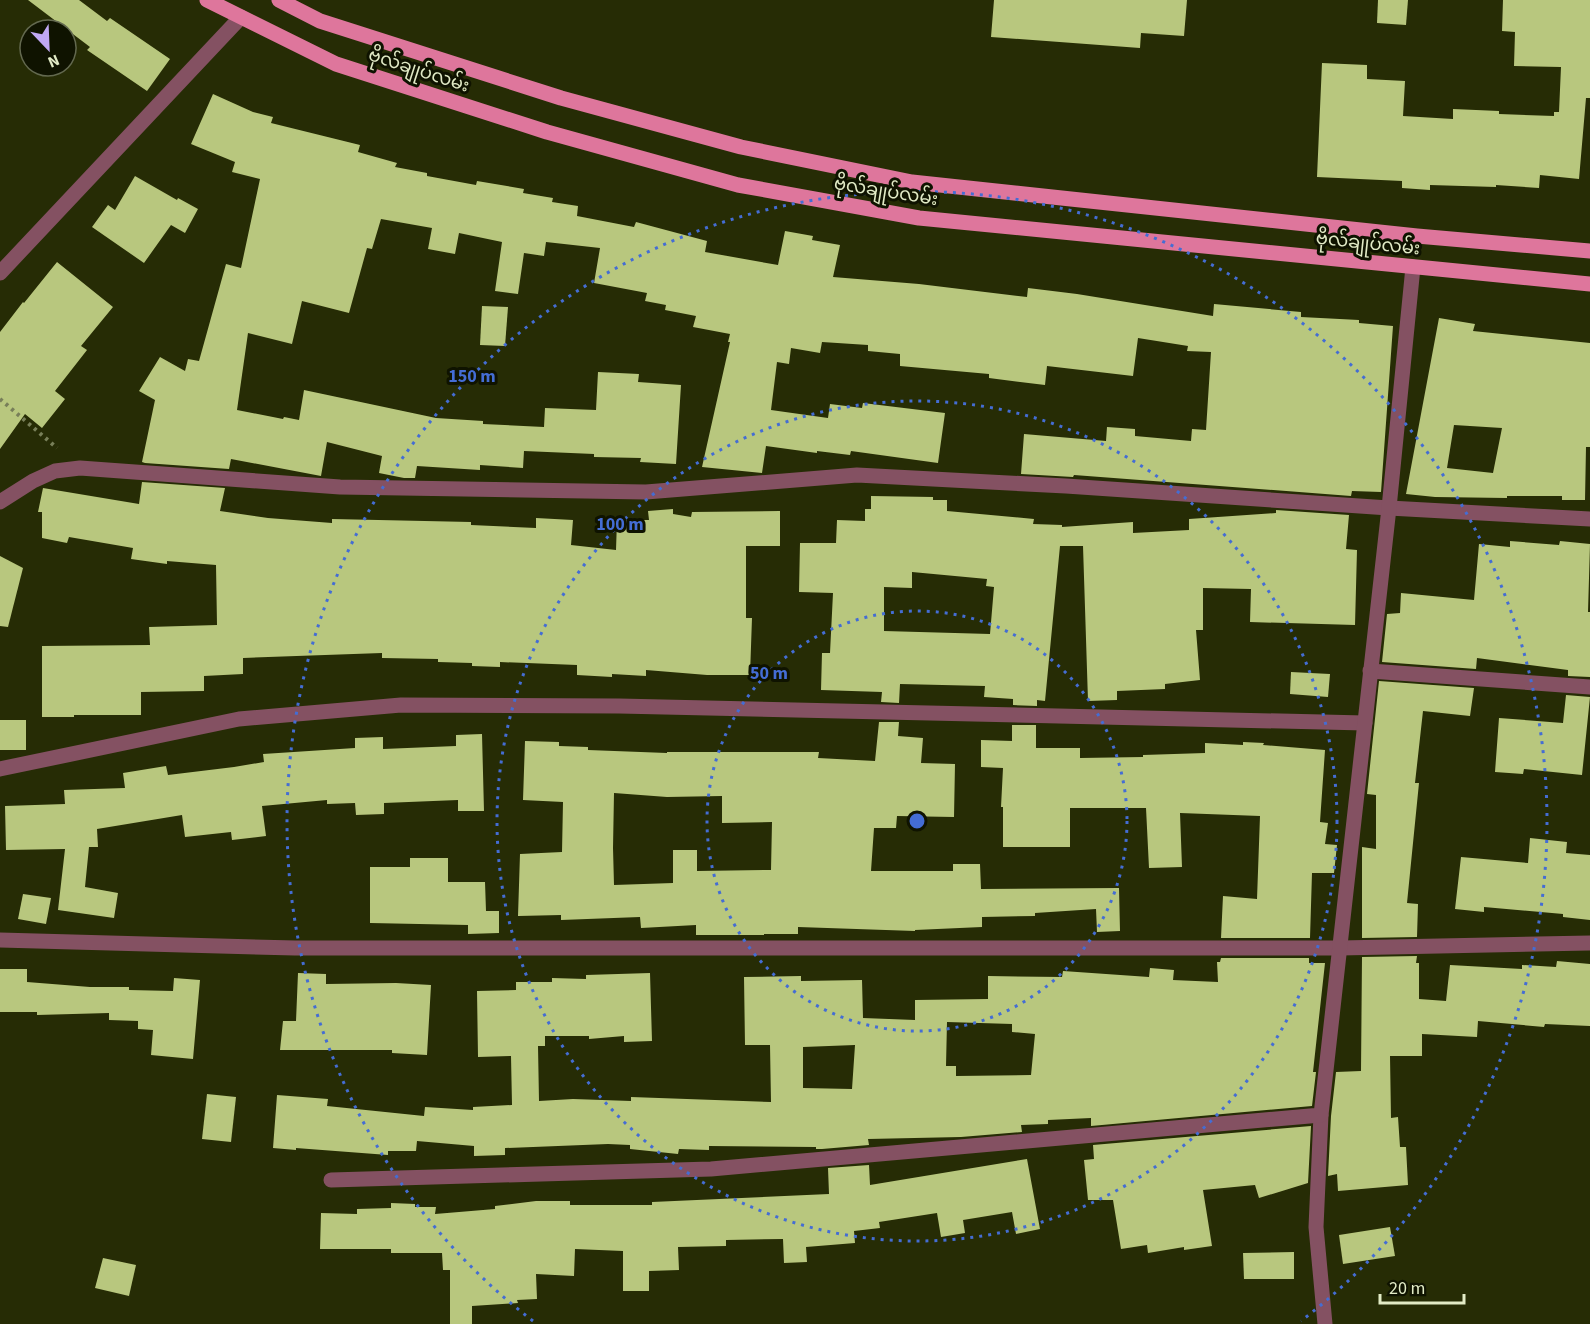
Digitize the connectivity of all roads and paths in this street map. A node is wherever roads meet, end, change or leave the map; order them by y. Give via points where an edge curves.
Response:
1 (207, 0) edge
2 (279, 0) edge
3 (241, 16) junction
4 (1590, 251) edge
5 (1413, 267) junction
6 (0, 273) edge
7 (1590, 284) edge
8 (0, 399) edge
9 (80, 468) junction
10 (0, 502) edge
11 (1389, 508) junction
12 (1590, 519) edge
13 (1370, 671) junction
14 (1590, 687) edge
15 (1365, 723) junction
16 (0, 770) edge
17 (0, 940) edge
18 (1590, 943) edge
19 (1340, 948) junction
20 (1321, 1115) junction
21 (331, 1180) dead end
22 (1325, 1324) edge

1 - 3 main road, ဗိုလ်ချုပ်လမ်း
2 - 4 main road, ဗိုလ်ချုပ်လမ်း via 320,21 561,98 741,147 912,182
3 - 5 main road, ဗိုလ်ချုပ်လမ်း via 336,64 547,132 738,185 919,218
3 - 6 street
5 - 7 main road, ဗိုလ်ချုပ်လမ်း
5 - 11 street
8 - 9 path
9 - 10 street via 55,471
9 - 11 street via 340,487 646,492 857,475
11 - 12 street
11 - 13 street
13 - 14 street
13 - 15 street
15 - 16 street via 620,706 401,705 239,719
15 - 19 street
17 - 19 street via 296,948
18 - 19 street
19 - 20 street
20 - 21 street via 711,1169
20 - 22 street via 1317,1227

